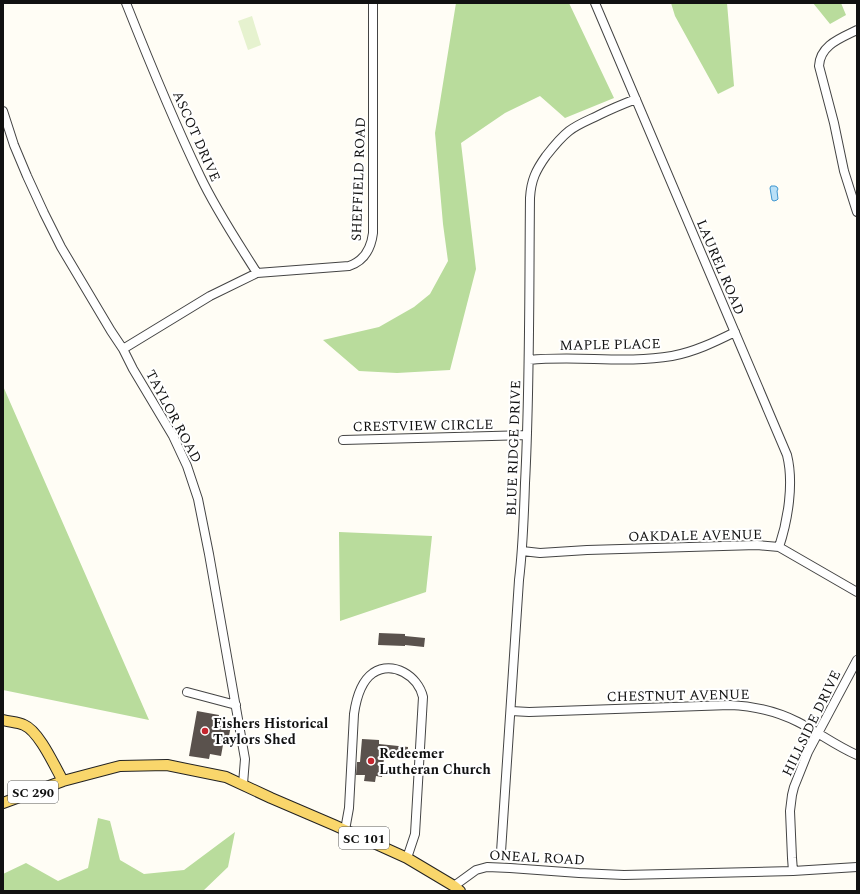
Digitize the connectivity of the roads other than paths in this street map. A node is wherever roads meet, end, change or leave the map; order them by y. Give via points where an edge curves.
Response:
1 (126, 3) edge
2 (373, 3) edge
3 (595, 3) edge
4 (857, 30) edge
5 (636, 99) junction
6 (3, 111) edge
7 (857, 212) edge
8 (257, 273) junction
9 (735, 332) junction
10 (123, 349) junction
11 (529, 360) junction
12 (528, 435) junction
13 (343, 440) dead end
14 (779, 547) junction
15 (522, 551) junction
16 (857, 592) edge
17 (857, 660) edge
18 (187, 692) dead end
19 (236, 705) junction
20 (511, 711) junction
21 (3, 720) edge
22 (818, 734) junction
23 (857, 755) edge
24 (63, 781) junction
25 (243, 784) junction
26 (3, 803) edge
27 (345, 830) junction
28 (501, 852) dead end
29 (407, 858) junction
30 (857, 867) edge
31 (793, 871) junction
32 (457, 888) edge

1 - 8 street, ASCOT DRIVE via 200,176
2 - 8 street, SHEFFIELD ROAD via 373,233 370,246 362,259 349,266
3 - 5 street, LAUREL ROAD
4 - 7 street via 828,46 822,52 819,66 844,171
5 - 9 street, LAUREL ROAD
5 - 11 street, BLUE RIDGE DRIVE via 587,120 570,131 552,148 534,176 530,198
6 - 10 street, TAYLOR ROAD via 26,176 44,213
8 - 10 street, SHEFFIELD ROAD via 210,296
9 - 11 street, MAPLE PLACE via 700,348 661,358
9 - 14 street, LAUREL ROAD via 788,462 789,498 784,533
10 - 19 street, TAYLOR ROAD via 173,436 194,484
11 - 12 street, BLUE RIDGE DRIVE
12 - 13 street, CRESTVIEW CIRCLE
12 - 15 street, BLUE RIDGE DRIVE
14 - 15 street, OAKDALE AVENUE via 757,545 540,553
14 - 16 street, OAKDALE AVENUE
15 - 20 street, BLUE RIDGE DRIVE
17 - 22 street, HILLSIDE DRIVE
18 - 19 street
19 - 25 street, TAYLOR ROAD via 245,759
20 - 22 street, CHESTNUT AVENUE via 743,705 785,716
20 - 28 street, BLUE RIDGE DRIVE
21 - 24 main road via 25,725 35,733
22 - 23 street, CHESTNUT AVENUE
22 - 31 street, HILLSIDE DRIVE via 808,752 792,795 790,811
24 - 25 main road, SC 101 via 120,766 167,765 217,774
24 - 26 main road, SC 290
25 - 27 main road, ONEAL ROAD / SC 101
27 - 29 main road, ONEAL ROAD / SC 101
27 - 29 street via 349,808 356,702 360,690 373,673 392,668 410,676 417,683 423,697 415,834
29 - 32 main road, ONEAL ROAD / SC 101
30 - 31 street, ONEAL ROAD
31 - 32 street, ONEAL ROAD via 624,875 487,867 476,870

